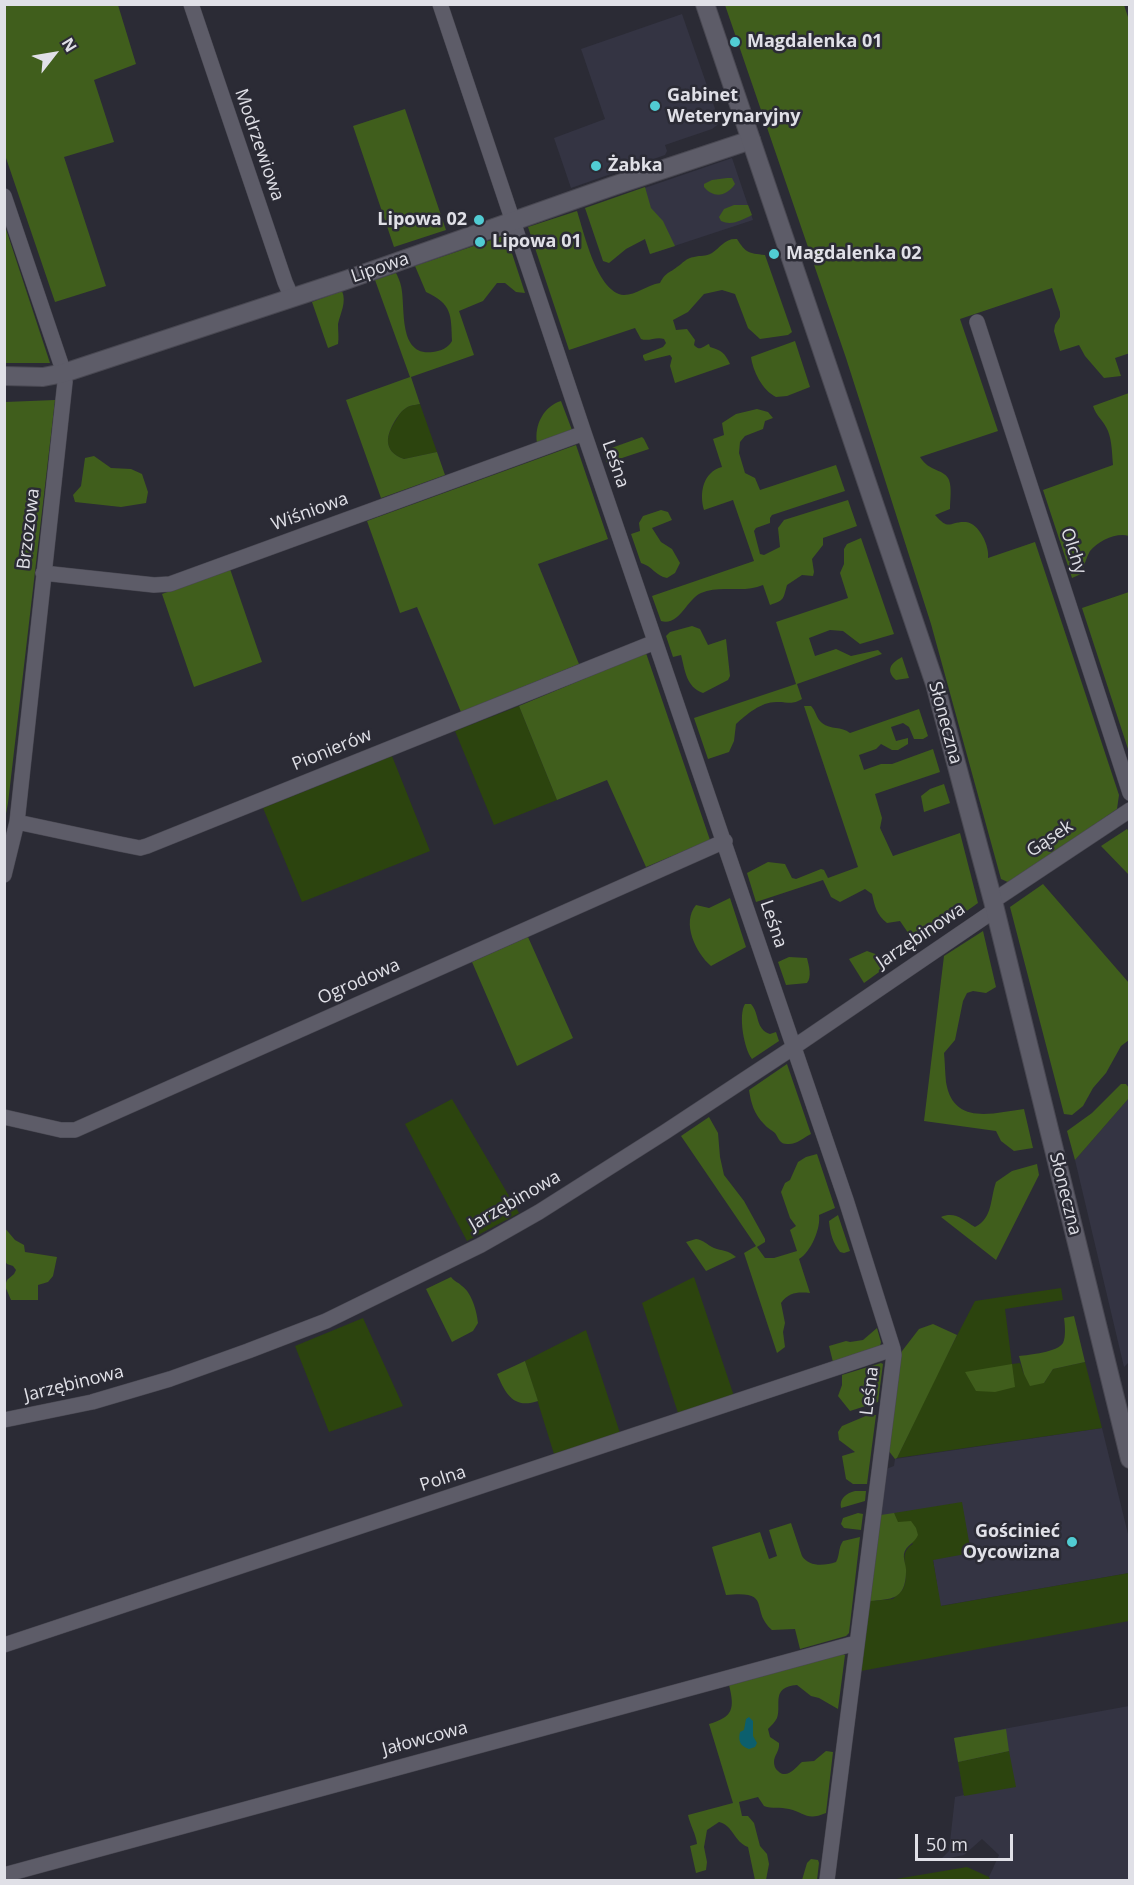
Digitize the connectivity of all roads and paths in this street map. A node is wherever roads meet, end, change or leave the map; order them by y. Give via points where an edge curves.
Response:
1 (190, 4) edge
2 (440, 4) edge
3 (705, 4) edge
4 (752, 140) junction
5 (4, 196) edge
6 (513, 221) junction
7 (292, 298) junction
8 (977, 322) dead end
9 (64, 373) junction
10 (4, 376) edge
11 (584, 433) junction
12 (43, 573) junction
13 (655, 642) junction
14 (1130, 793) edge
15 (1130, 810) edge
16 (17, 822) junction
17 (725, 841) junction
18 (4, 875) edge
19 (994, 905) junction
20 (794, 1047) junction
21 (4, 1117) edge
22 (893, 1348) junction
23 (4, 1420) edge
24 (1130, 1459) edge
25 (856, 1643) junction
26 (4, 1645) edge
27 (4, 1875) edge
28 (827, 1881) edge

1 - 7 street, Modrzewiowa
2 - 6 street, Leśna
3 - 4 main road, Słoneczna
4 - 6 main road, Lipowa
4 - 19 main road, Słoneczna via 935,684
5 - 9 street, Brzozowa
6 - 7 main road, Lipowa
6 - 11 street, Leśna
7 - 9 main road, Lipowa
8 - 14 street, Olchy
9 - 10 main road, Lipowa
9 - 12 street, Brzozowa
11 - 12 street, Wiśniowa via 170,584
11 - 13 street, Leśna
12 - 16 street, Brzozowa
13 - 16 street, Pionierów via 140,848
13 - 17 street, Leśna
15 - 19 street, Gąsek
16 - 18 street, Brzozowa
17 - 20 street, Leśna
17 - 21 street, Ogrodowa via 75,1130
19 - 20 street, Jarzębinowa
19 - 24 main road, Słoneczna
20 - 22 street, Leśna
20 - 23 street, Jarzębinowa via 538,1212 473,1249 326,1321 170,1379 72,1407
22 - 25 street, Leśna
22 - 26 street, Polna
25 - 27 street, Jałowcowa
25 - 28 street, Leśna

